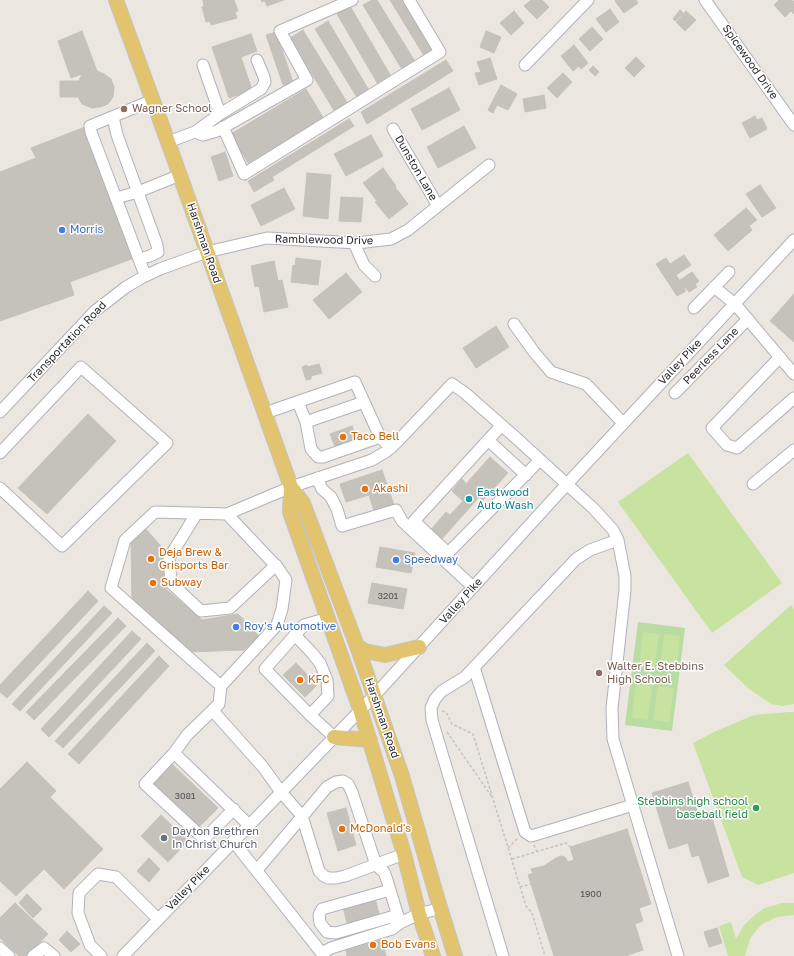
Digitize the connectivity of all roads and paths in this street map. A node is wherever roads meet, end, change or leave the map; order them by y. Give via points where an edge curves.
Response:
1 (116, 0) edge
2 (352, 0) edge
3 (409, 0) edge
4 (588, 0) edge
5 (705, 0) edge
6 (258, 60) dead end
7 (203, 65) dead end
8 (525, 65) dead end
9 (153, 100) junction
10 (220, 114) junction
11 (113, 117) junction
12 (794, 125) edge
13 (223, 128) junction
14 (394, 129) dead end
15 (195, 132) junction
16 (168, 142) junction
17 (489, 165) dead end
18 (180, 175) junction
19 (138, 192) junction
20 (116, 198) junction
21 (438, 206) junction
22 (794, 240) edge
23 (354, 243) junction
24 (206, 252) junction
25 (139, 259) junction
26 (729, 272) dead end
27 (145, 276) junction
28 (375, 276) dead end
29 (714, 287) junction
30 (735, 304) junction
31 (694, 308) dead end
32 (748, 318) junction
33 (514, 324) dead end
34 (780, 357) junction
35 (793, 370) edge
36 (675, 393) dead end
37 (794, 398) edge
38 (298, 402) junction
39 (364, 402) junction
40 (0, 412) edge
41 (264, 413) junction
42 (306, 422) junction
43 (623, 423) junction
44 (501, 426) junction
45 (380, 437) junction
46 (488, 440) junction
47 (390, 448) junction
48 (794, 450) edge
49 (0, 453) edge
50 (540, 460) junction
51 (526, 475) junction
52 (317, 478) junction
53 (567, 484) junction
54 (753, 484) dead end
55 (291, 487) junction
56 (0, 488) edge
57 (196, 513) junction
58 (227, 514) junction
59 (618, 540) junction
60 (445, 556) junction
61 (276, 566) junction
62 (473, 587) junction
63 (328, 618) junction
64 (295, 635) junction
65 (356, 646) junction
66 (419, 647) junction
67 (474, 667) junction
68 (221, 686) junction
69 (374, 696) junction
70 (431, 708) junction
71 (360, 709) junction
72 (213, 711) junction
73 (310, 715) junction
74 (444, 727) dead end
75 (334, 737) junction
76 (370, 740) junction
77 (174, 753) junction
78 (282, 792) junction
79 (492, 797) junction
80 (633, 805) junction
81 (234, 809) junction
82 (302, 816) junction
83 (249, 825) junction
84 (525, 832) junction
85 (233, 841) junction
86 (570, 847) dead end
87 (508, 848) junction
88 (404, 854) junction
89 (512, 859) junction
90 (376, 865) junction
91 (257, 870) junction
92 (531, 884) dead end
93 (520, 887) junction
94 (390, 890) junction
95 (441, 908) junction
96 (420, 914) junction
97 (399, 919) junction
98 (158, 920) junction
99 (0, 948) edge
100 (323, 955) edge
101 (9, 956) edge
102 (33, 956) edge
103 (54, 956) edge
104 (101, 956) edge
105 (123, 956) edge
106 (433, 956) edge
107 (455, 956) edge
108 (503, 956) edge
109 (545, 956) edge
110 (678, 956) edge

1 - 9 main road, Harshman Road
2 - 13 street via 280,31 307,80
3 - 13 street via 440,52 244,174
4 - 8 street
5 - 12 street, Spicewood Drive
6 - 10 street via 264,77 261,90
7 - 10 street
9 - 11 street
9 - 16 main road, Harshman Road
10 - 15 street
11 - 19 street
11 - 20 street via 90,126
13 - 15 street via 203,135
14 - 21 street, Dunston Lane
15 - 16 street
16 - 18 main road, Harshman Road
17 - 21 street, Ramblewood Drive
18 - 19 street
18 - 24 main road, Harshman Road
19 - 20 street
19 - 25 street via 158,252
20 - 25 street
21 - 23 street, Ramblewood Drive via 408,230 391,239
22 - 30 street, Valley Pike
23 - 24 street, Ramblewood Drive via 267,238
23 - 28 street via 364,265
24 - 27 street, Transportation Road
24 - 41 main road, Harshman Road
25 - 27 street
26 - 29 street
27 - 40 street, Transportation Road via 95,311
29 - 30 street
29 - 31 street
30 - 32 street
30 - 43 street, Valley Pike
32 - 34 street
32 - 36 street, Peerless Lane
33 - 43 street via 551,372 586,384
34 - 35 street
34 - 37 street via 712,428 727,445 737,448
38 - 39 street via 355,382
38 - 41 street
38 - 42 street
39 - 42 street
39 - 45 street
41 - 55 main road, Harshman Road
42 - 45 street via 311,448 318,457 324,458
43 - 53 street, Valley Pike
44 - 46 street
44 - 47 street via 452,384
44 - 50 street
45 - 47 street
46 - 51 street
46 - 60 street via 414,521
47 - 52 street via 372,460
48 - 54 street
49 - 56 street via 81,367 167,443 62,546
50 - 51 street
50 - 53 street
51 - 60 street
52 - 55 street
52 - 60 street via 322,489 331,497 342,526 396,510 400,518
53 - 59 street via 604,519
53 - 62 street, Valley Pike
55 - 58 street
55 - 63 main road, Harshman Road via 290,512
55 - 65 main road, Harshman Road via 303,503
57 - 58 street
57 - 61 street via 170,558 171,583 201,611 230,608
57 - 68 street via 155,512 125,540 111,588
58 - 61 street
59 - 67 street via 590,550 576,559
59 - 80 street via 625,590 612,722 613,739
60 - 62 street
61 - 68 street via 286,580 277,625
62 - 66 street, Valley Pike
63 - 64 street via 304,625
63 - 71 main road, Harshman Road
64 - 73 street via 320,663 327,680 328,696
64 - 73 street via 265,669
65 - 66 main road via 365,651 385,655
65 - 69 main road, Harshman Road
66 - 69 street, Valley Pike
67 - 70 street via 465,677 442,691 435,698
67 - 84 street
68 - 72 street via 219,704
69 - 71 street, Valley Pike
69 - 95 main road, Harshman Road via 402,776
70 - 79 path via 446,712 452,724 472,734
70 - 108 street via 432,720
71 - 75 street, Valley Pike
71 - 76 main road, Harshman Road
72 - 77 street via 187,735
72 - 78 street
73 - 75 street
74 - 79 path
75 - 76 main road
75 - 78 street, Valley Pike
76 - 88 main road, Harshman Road
77 - 81 street
77 - 81 street via 145,784 204,839
78 - 82 street
78 - 83 street, Valley Pike
79 - 87 path
80 - 84 street via 531,836
80 - 110 street
81 - 83 street
82 - 90 street via 319,871 324,876 336,878
82 - 90 street via 327,787 343,781 348,784
82 - 91 street
83 - 85 street, Valley Pike
84 - 87 path
85 - 91 street
85 - 98 street, Valley Pike
86 - 89 path via 566,843
87 - 89 path
88 - 90 street
88 - 96 main road, Harshman Road
89 - 93 path
90 - 94 street via 384,872
91 - 100 street
92 - 93 path
93 - 109 path via 526,906 532,913
94 - 97 street
94 - 97 street via 322,909 318,915 320,923 327,932 336,933
95 - 96 street
95 - 107 main road, Harshman Road
96 - 97 street
96 - 106 main road, Harshman Road
97 - 100 street via 392,929 331,948
98 - 104 street via 116,877 98,874 79,893 78,914 90,945
98 - 105 street, Valley Pike
99 - 101 street
102 - 103 street via 44,948

